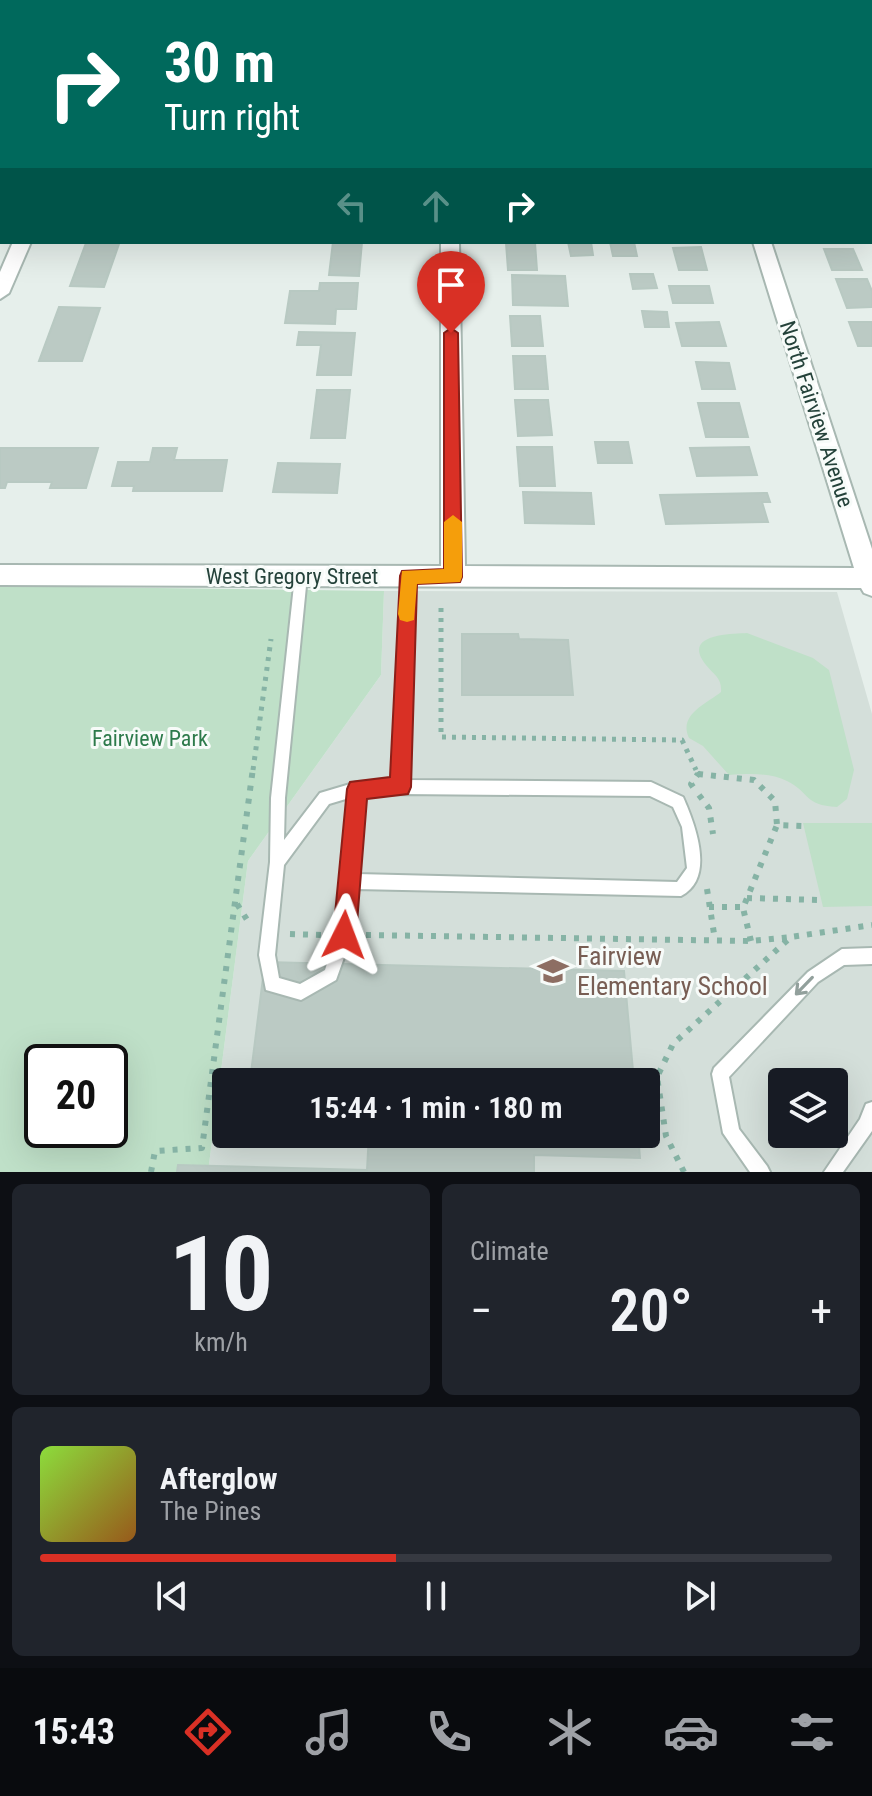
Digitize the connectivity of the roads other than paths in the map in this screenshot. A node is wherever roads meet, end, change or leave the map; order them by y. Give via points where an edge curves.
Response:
1 (21, 244) edge
2 (450, 244) edge
3 (763, 244) edge
4 (0, 293) edge
5 (0, 575) edge
6 (301, 576) junction
7 (409, 576) junction
8 (453, 577) junction
9 (871, 581) edge
10 (400, 787) junction
11 (357, 789) junction
12 (277, 862) junction
13 (348, 881) junction
14 (872, 956) edge
15 (872, 1110) edge
16 (761, 1172) edge
17 (833, 1172) edge

1 - 4 street
2 - 8 street
3 - 9 street, North Fairview Avenue
5 - 6 street, West Gregory Street
6 - 7 street, West Gregory Street
6 - 12 lane via 278,798
7 - 8 street, West Gregory Street
7 - 10 lane
8 - 9 street, West Gregory Street
10 - 11 lane
10 - 13 lane via 651,789 678,802 689,826 694,870 681,889
11 - 12 lane via 325,798
11 - 13 lane
12 - 13 lane via 267,955 272,984 301,992 331,975 344,935
14 -> 16 lane via 842,957 813,977 720,1074 731,1133
15 - 17 lane

